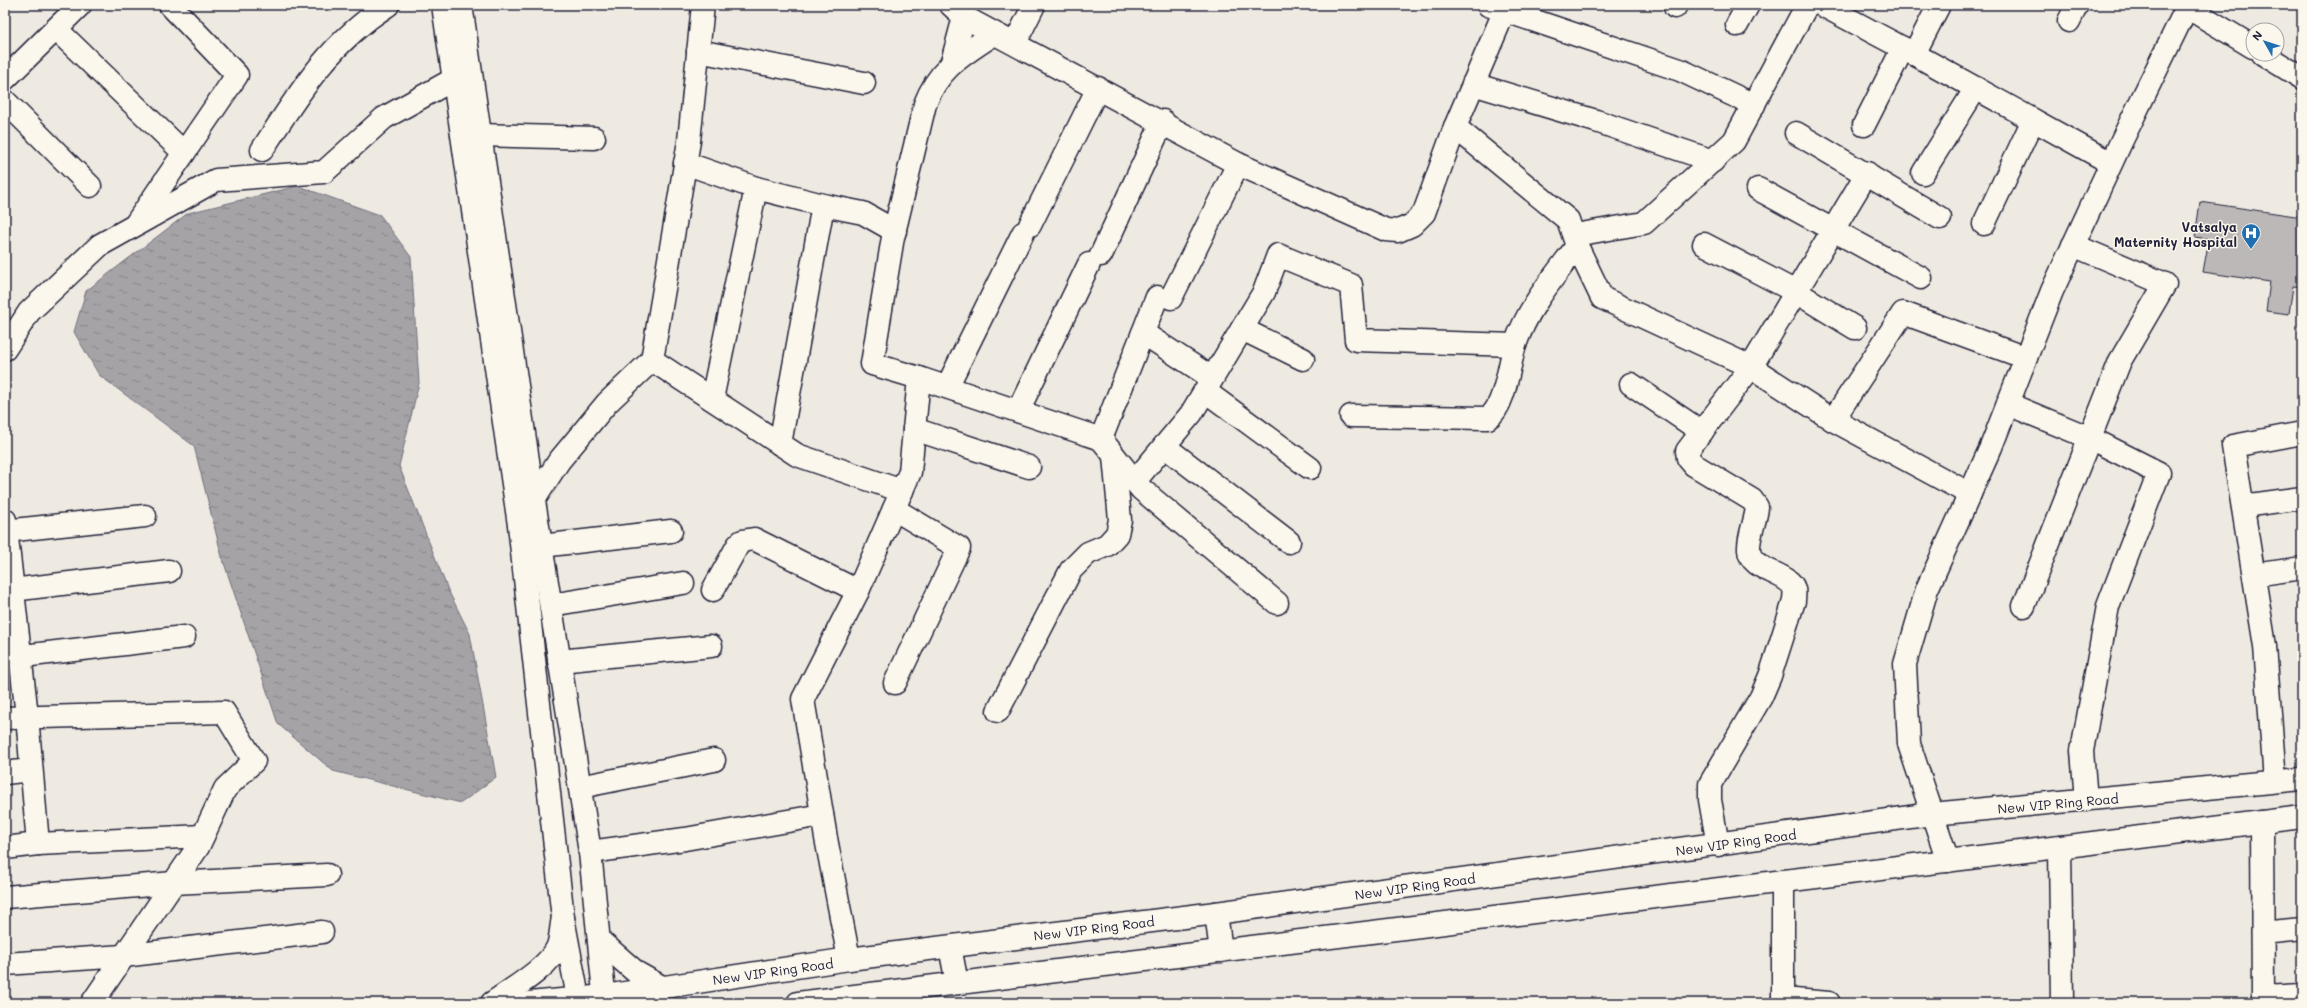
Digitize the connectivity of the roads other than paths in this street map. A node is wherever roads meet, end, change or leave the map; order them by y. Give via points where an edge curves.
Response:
1 (80, 5) edge
2 (170, 5) edge
3 (388, 5) edge
4 (443, 5) edge
5 (461, 5) edge
6 (703, 5) edge
7 (1034, 5) edge
8 (1748, 5) edge
9 (1807, 5) edge
10 (1822, 5) edge
11 (1939, 5) edge
12 (2188, 6) edge
13 (1500, 7) edge
14 (957, 11) edge
15 (1737, 25) dead end
16 (56, 29) junction
17 (994, 34) junction
18 (1015, 43) junction
19 (2245, 43) edge
20 (698, 51) junction
21 (1909, 51) junction
22 (952, 62) junction
23 (2277, 62) edge
24 (2302, 78) edge
25 (5, 79) edge
26 (462, 79) junction
27 (864, 83) dead end
28 (1473, 84) junction
29 (1098, 88) junction
30 (1976, 88) junction
31 (5, 101) edge
32 (1754, 105) junction
33 (2033, 120) junction
34 (1163, 121) junction
35 (1455, 126) junction
36 (1864, 126) dead end
37 (1796, 133) dead end
38 (479, 136) junction
39 (594, 138) dead end
40 (262, 150) dead end
41 (184, 153) junction
42 (1713, 161) junction
43 (685, 163) junction
44 (2111, 163) junction
45 (1238, 164) junction
46 (1867, 173) junction
47 (1924, 173) dead end
48 (90, 186) dead end
49 (756, 188) junction
50 (1758, 189) dead end
51 (902, 204) junction
52 (823, 205) junction
53 (863, 214) junction
54 (1940, 218) dead end
55 (1984, 224) dead end
56 (135, 225) junction
57 (1833, 229) junction
58 (895, 231) junction
59 (1576, 240) junction
60 (1704, 244) dead end
61 (2073, 245) junction
62 (1921, 278) dead end
63 (1796, 292) junction
64 (1855, 328) dead end
65 (1242, 329) junction
66 (1143, 334) junction
67 (1515, 345) junction
68 (5, 349) edge
69 (2026, 358) junction
70 (1304, 359) dead end
71 (652, 360) junction
72 (1751, 367) junction
73 (919, 378) junction
74 (1631, 384) dead end
75 (1209, 385) junction
76 (947, 387) junction
77 (712, 399) junction
78 (2008, 404) junction
79 (1018, 411) junction
80 (1351, 416) dead end
81 (1833, 420) junction
82 (914, 429) junction
83 (1702, 432) junction
84 (2302, 433) edge
85 (2090, 438) junction
86 (1101, 439) junction
87 (780, 444) junction
88 (1164, 446) junction
89 (1114, 456) junction
90 (1029, 467) dead end
91 (1310, 468) dead end
92 (1135, 481) junction
93 (1970, 494) junction
94 (2302, 498) edge
95 (898, 500) junction
96 (534, 501) junction
97 (2243, 506) junction
98 (145, 516) dead end
99 (519, 525) junction
100 (5, 527) edge
101 (671, 531) dead end
102 (1289, 542) dead end
103 (541, 546) junction
104 (2302, 568) edge
105 (169, 571) dead end
106 (2254, 575) junction
107 (683, 583) dead end
108 (713, 590) dead end
109 (858, 591) junction
110 (1277, 603) dead end
111 (11, 604) edge
112 (550, 605) junction
113 (2024, 606) dead end
114 (184, 637) dead end
115 (711, 646) dead end
116 (12, 657) edge
117 (560, 661) junction
118 (895, 683) dead end
119 (998, 711) dead end
120 (27, 716) junction
121 (5, 718) edge
122 (714, 760) dead end
123 (30, 770) junction
124 (5, 773) edge
125 (2302, 779) edge
126 (2275, 781) junction
127 (580, 786) junction
128 (2086, 800) junction
129 (1932, 814) junction
130 (822, 815) junction
131 (2302, 817) edge
132 (2262, 822) junction
133 (203, 836) junction
134 (38, 844) junction
135 (1718, 845) junction
136 (2060, 847) junction
137 (5, 848) edge
138 (590, 852) junction
139 (1948, 861) junction
140 (327, 875) dead end
141 (1783, 881) junction
142 (174, 883) junction
143 (5, 897) edge
144 (1216, 913) junction
145 (563, 918) junction
146 (2302, 929) edge
147 (322, 932) dead end
148 (2263, 933) junction
149 (599, 940) junction
150 (950, 946) junction
151 (1221, 951) junction
152 (122, 956) junction
153 (850, 959) junction
154 (5, 964) edge
155 (957, 984) junction
156 (662, 987) junction
157 (2302, 995) edge
158 (605, 999) edge
159 (578, 1000) edge
160 (2263, 1000) edge
161 (824, 1001) edge
162 (1783, 1001) edge
163 (92, 1003) edge
164 (492, 1003) edge
165 (529, 1003) edge
166 (798, 1003) edge
167 (1828, 1003) edge
168 (2062, 1003) edge

1 - 16 street
2 - 41 street via 238,75
3 - 40 street via 342,42 314,72
4 - 26 street
5 - 26 street
6 - 20 street
7 - 18 street
8 - 15 street
9 - 32 street
10 - 21 street
11 - 21 street
12 - 19 street
12 - 44 street
13 - 28 street
13 - 32 street via 1680,70
14 - 17 street
14 - 22 street
16 - 25 street
16 - 41 street
17 - 18 street
17 - 22 street
18 - 29 street
20 - 27 street
20 - 43 street
21 - 30 street
21 - 36 street
22 - 51 street via 931,89 925,104
23 - 24 street
26 - 38 street
26 - 56 street via 384,118 324,172 216,180
26 - 99 street
28 - 35 street
28 - 42 street via 1596,121
29 - 34 street
29 - 76 street
30 - 33 street
30 - 47 street
31 - 48 street
32 - 42 street via 1734,141
33 - 44 street
33 - 55 street
34 - 45 street
34 - 79 street
35 - 45 street via 1424,213 1412,225 1398,231 1386,230
35 - 59 street via 1568,220
37 - 46 street
38 - 39 street
38 - 96 street
41 - 56 street
42 - 59 street via 1644,223
43 - 49 street
43 - 71 street
44 - 61 street
45 - 66 street
46 - 54 street
46 - 57 street
49 - 52 street
49 - 77 street
50 - 57 street
51 - 53 street
51 - 58 street
52 - 53 street
52 - 87 street
53 - 58 street
56 - 68 street via 100,244 28,312
57 - 62 street
57 - 63 street
58 - 73 street via 872,364
59 - 67 street via 1538,299
59 - 72 street via 1602,298
60 - 63 street
61 - 69 street
61 - 85 street via 2165,284 2120,361
63 - 64 street
63 - 72 street
65 - 67 street via 1264,292 1278,255 1351,284 1356,340
65 - 70 street
65 - 75 street
66 - 75 street
66 - 86 street
67 - 80 street via 1500,401 1488,418
69 - 78 street
69 - 81 street via 1903,312
71 - 77 street
71 - 96 street via 602,408 559,461
72 - 81 street
72 - 83 street
73 - 76 street
73 - 82 street
74 - 83 street
75 - 88 street via 1191,414
75 - 91 street
76 - 79 street
77 - 87 street
78 - 85 street
78 - 93 street
79 - 86 street
81 - 93 street
82 - 90 street
82 - 95 street via 910,472
83 - 135 street via 1687,451 1688,458 1694,465 1752,500 1757,507 1749,550 1751,558 1789,582 1794,588 1794,601 1761,697 1710,784 1710,800
84 - 97 street via 2233,446
85 - 113 street
85 - 128 street via 2159,474 2108,606 2082,752
86 - 89 street
87 - 95 street via 797,455
88 - 92 street
88 - 102 street
89 - 92 street
89 - 119 street via 1120,520 1117,534 1107,545 1088,553 1071,570
92 - 110 street via 1141,489
93 - 129 street via 1927,589 1905,664 1909,744
94 - 97 street
95 - 109 street
95 - 118 street via 959,548
96 - 99 street
96 - 103 street
97 - 106 street
98 - 100 street
99 - 145 street
100 - 111 street
101 - 103 street
103 - 112 street
104 - 106 street
105 - 111 street
106 - 126 street via 2265,646
107 - 112 street
108 - 109 street via 738,545 742,541 754,539
109 - 130 street via 803,699
111 - 116 street
112 - 117 street
114 - 116 street
115 - 117 street
116 - 120 street
117 - 127 street
120 - 121 street
120 - 123 street
120 - 133 street via 224,712 254,761 225,789
122 - 127 street
123 - 124 street
123 - 134 street
125 - 126 street, New VIP Ring Road
126 - 128 street, New VIP Ring Road
127 - 138 street
128 - 129 street, New VIP Ring Road
129 - 135 street, New VIP Ring Road
129 - 139 street
130 - 138 street via 685,839
130 - 153 street
131 - 132 street
132 - 136 street
132 - 148 street
133 - 134 street
133 - 142 street
134 - 137 street
135 - 144 street, New VIP Ring Road
136 - 139 street
136 - 168 street
138 - 149 street
139 - 141 street
140 - 142 street
141 - 151 street
141 - 162 street
142 - 143 street
142 - 152 street
144 - 150 street, New VIP Ring Road
144 - 151 street
145 - 159 street
145 - 164 street via 558,946 551,957
146 - 148 street
147 - 152 street
148 - 160 street
149 - 156 street via 637,973
149 - 158 street
150 - 153 street, New VIP Ring Road
150 - 155 street
151 - 155 street
152 - 154 street
152 - 163 street
153 - 156 street, New VIP Ring Road
155 - 161 street
156 - 158 street, New VIP Ring Road
157 - 160 street
158 - 159 street, New VIP Ring Road
159 - 165 street, New VIP Ring Road
161 - 166 street
162 - 167 street

